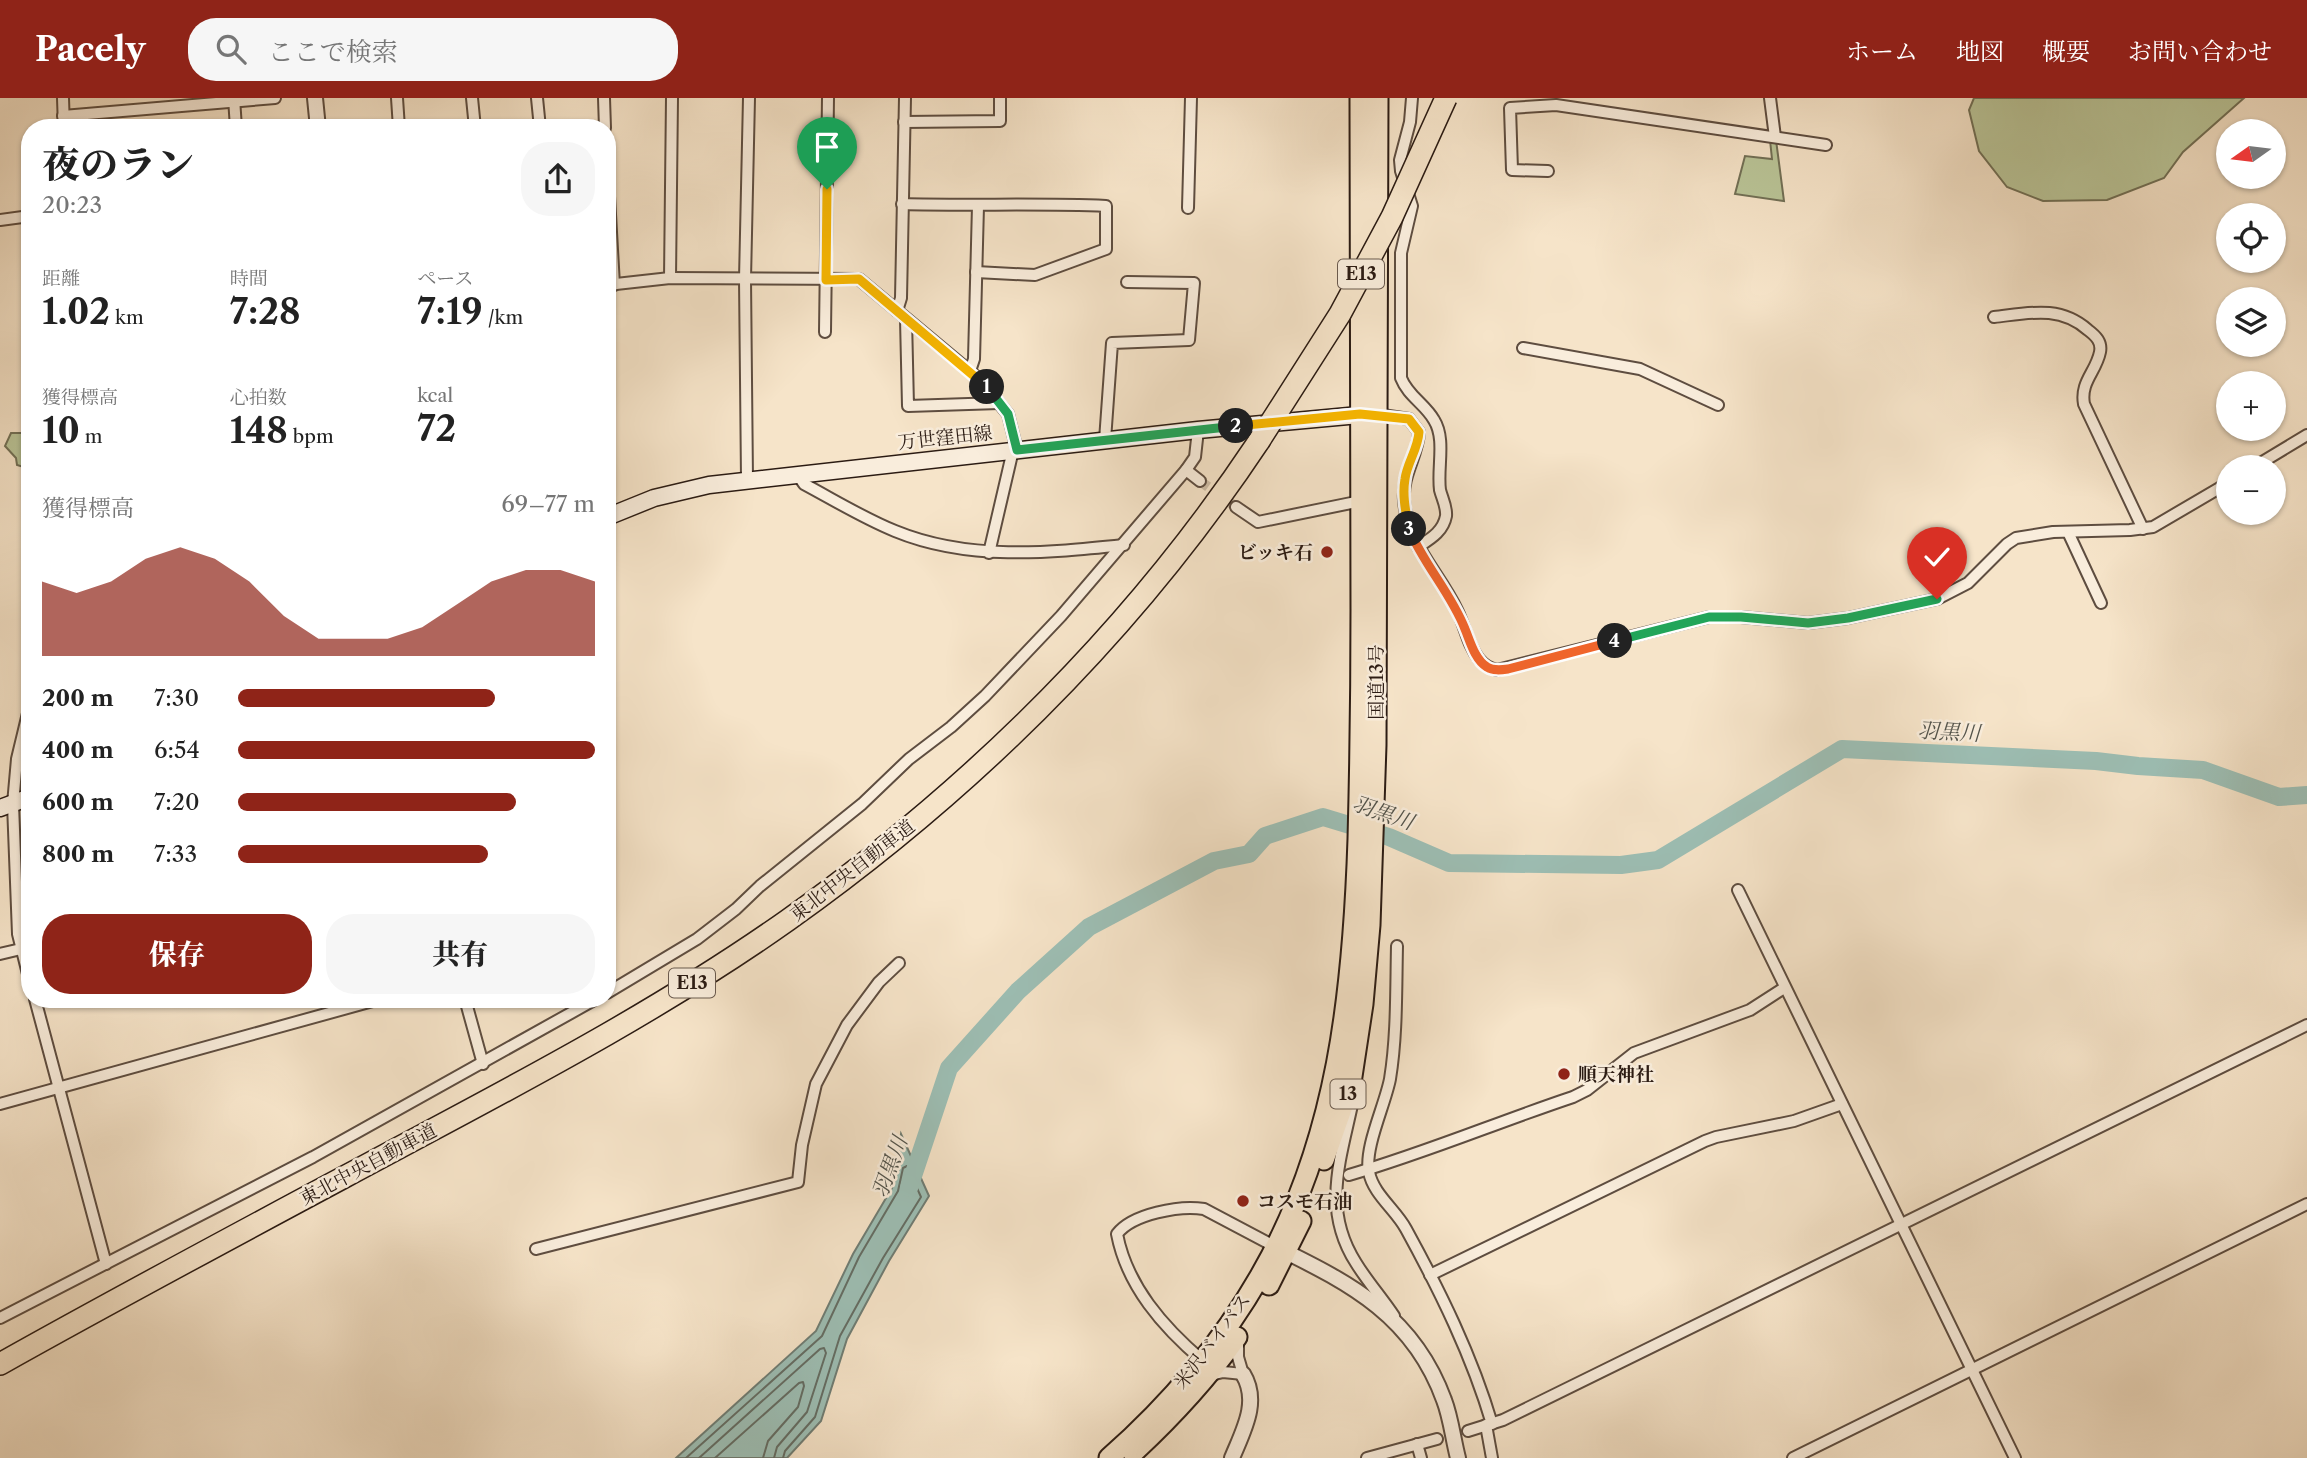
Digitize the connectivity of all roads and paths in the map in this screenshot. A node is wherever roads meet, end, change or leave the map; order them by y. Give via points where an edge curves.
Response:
1 (63, 98) edge
2 (275, 98) edge
3 (316, 98) edge
4 (397, 98) edge
5 (472, 98) edge
6 (537, 98) edge
7 (604, 98) edge
8 (672, 98) edge
9 (749, 98) edge
10 (828, 98) edge
11 (905, 98) edge
12 (1000, 98) edge
13 (1191, 98) edge
14 (1360, 98) edge
15 (1378, 98) edge
16 (1412, 98) edge
17 (1436, 98) edge
18 (1446, 98) edge
19 (1770, 98) edge
20 (234, 100) edge
21 (1531, 102) edge
22 (158, 103) edge
23 (63, 116) junction
24 (63, 119) edge
25 (235, 119) edge
26 (317, 119) edge
27 (399, 119) edge
28 (474, 119) edge
29 (539, 119) edge
30 (605, 119) edge
31 (904, 122) junction
32 (1775, 137) junction
33 (1826, 145) dead end
34 (1548, 171) dead end
35 (902, 204) junction
36 (978, 206) junction
37 (1188, 208) dead end
38 (21, 217) edge
39 (0, 220) edge
40 (976, 272) junction
41 (670, 278) junction
42 (745, 279) junction
43 (826, 280) junction
44 (1127, 282) dead end
45 (616, 284) edge
46 (902, 315) junction
47 (1994, 317) dead end
48 (825, 332) dead end
49 (1524, 348) dead end
50 (970, 371) junction
51 (999, 403) junction
52 (1718, 405) dead end
53 (1368, 414) junction
54 (1198, 430) junction
55 (2307, 435) edge
56 (1255, 439) junction
57 (1105, 440) junction
58 (1015, 450) junction
59 (2274, 455) edge
60 (1186, 470) junction
61 (797, 474) junction
62 (747, 480) junction
63 (1200, 481) tunnel mouth
64 (2216, 490) edge
65 (1361, 501) junction
66 (1236, 507) tunnel mouth
67 (616, 514) edge
68 (2143, 529) junction
69 (2068, 532) junction
70 (1124, 545) junction
71 (1418, 547) junction
72 (989, 553) junction
73 (2101, 603) dead end
74 (1368, 745) junction
75 (21, 746) edge
76 (7, 806) edge
77 (1738, 890) dead end
78 (1362, 925) junction
79 (1397, 946) dead end
80 (20, 949) junction
81 (21, 952) edge
82 (0, 954) edge
83 (900, 963) dead end
84 (616, 988) edge
85 (1784, 988) junction
86 (37, 1008) edge
87 (348, 1008) edge
88 (467, 1008) edge
89 (580, 1008) edge
90 (2307, 1025) edge
91 (482, 1064) junction
92 (1355, 1064) junction
93 (59, 1088) junction
94 (0, 1104) edge
95 (1842, 1104) junction
96 (1368, 1169) junction
97 (1349, 1175) dead end
98 (2307, 1204) edge
99 (1900, 1226) junction
100 (1281, 1249) junction
101 (536, 1250) dead end
102 (106, 1264) junction
103 (1430, 1275) junction
104 (0, 1318) edge
105 (1401, 1325) junction
106 (1239, 1334) junction
107 (0, 1353) edge
108 (0, 1364) edge
109 (1205, 1369) junction
110 (1971, 1369) junction
111 (1243, 1374) junction
112 (1489, 1424) junction
113 (1468, 1431) dead end
114 (1437, 1439) dead end
115 (1417, 1444) junction
116 (1109, 1458) edge
117 (1127, 1458) edge
118 (1232, 1458) edge
119 (1367, 1458) edge
120 (1421, 1458) edge
121 (1458, 1458) edge
122 (1492, 1458) edge
123 (1793, 1458) edge
124 (2015, 1458) edge

1 - 23 street
2 - 20 street
3 - 26 street
4 - 27 street
5 - 28 street
6 - 29 street
7 - 30 street
8 - 41 street
9 - 42 street
10 - 43 street
11 - 31 street
12 - 31 street via 1000,121
13 - 37 street
14 - 53 highway, 国道13号 / 13
15 - 53 highway, 国道13号 / 13
16 - 71 street via 1400,159 1412,206 1401,253 1401,379 1435,421 1446,516 1434,537
17 - 56 highway, 東北中央自動車道 / E13 via 1334,307
18 - 56 highway, 東北中央自動車道 / E13, bridge via 1392,217 1340,314
19 - 32 street
20 - 22 street
20 - 25 street
21 - 32 street
21 - 34 street via 1510,108 1512,170
22 - 23 street
23 - 24 street
31 - 35 street
32 - 33 street
35 - 36 street
35 - 46 street
36 - 40 street
36 - 40 street via 1106,206 1106,249 1035,275
38 - 39 street
40 - 50 street
41 - 42 street
41 - 45 street
42 - 43 street
42 - 62 street
43 - 46 street via 859,279
43 - 48 street
44 - 57 street via 1194,283 1189,340 1112,343
46 - 50 street
46 - 51 street via 908,406
47 - 68 street via 2059,313 2095,335 2101,344 2100,354 2083,386 2084,404
49 - 52 street via 1640,369
50 - 51 street
51 - 58 street via 1008,414
53 - 54 main road, 万世窪田線
53 - 65 highway, 国道13号 / 13
53 - 71 street via 1409,419 1419,432 1404,498
53 - 74 highway, 国道13号 / 13
54 - 57 main road, 万世窪田線
54 - 60 street via 1195,457
55 - 59 street
56 - 107 highway, 東北中央自動車道 / E13 via 1121,605 1013,719 951,777 778,913 569,1043
56 - 108 highway, 東北中央自動車道 / E13 via 1197,529 1080,667 956,788 797,913 713,970 578,1050
57 - 58 main road, 万世窪田線
58 - 61 main road, 万世窪田線
58 - 72 street
60 - 63 street
60 - 70 street
61 - 62 main road, 万世窪田線
61 - 72 street via 804,484 896,532 948,548
62 - 67 main road, 万世窪田線 via 687,489
64 - 68 street
65 - 66 street via 1258,522
65 - 74 highway, 国道13号 / 13
68 - 69 street
69 - 71 street via 2016,538 1968,583 1937,599 1808,623 1709,617 1497,670 1477,657 1458,610
69 - 73 street
70 - 72 street
70 - 84 street via 951,727 697,939
74 - 78 highway, 国道13号 / 13
75 - 76 street
76 - 80 street
77 - 85 street
78 - 92 highway, 国道13号 / 13
78 - 100 highway, 国道13号 / 13 via 1333,1083
79 - 96 street via 1391,1075
80 - 81 street
80 - 82 street
83 - 101 street via 846,1025 816,1084 798,1182
85 - 95 street
85 - 96 street via 1750,1010 1634,1053 1573,1097
86 - 93 street
87 - 93 street
88 - 91 street
89 - 91 street
90 - 99 street
91 - 102 street
92 - 100 highway, 国道13号 / 13 via 1338,1123
92 - 105 street via 1354,1092 1335,1183 1336,1212 1354,1261
93 - 94 street
93 - 102 street
95 - 99 street
95 - 103 street via 1794,1121 1716,1137
96 - 97 street
96 - 103 street
98 - 110 street
99 - 110 street
99 - 112 street
100 - 105 street via 1360,1293
100 - 106 highway, 米沢バイパス / 13
100 - 109 highway, 米沢バイパス / 13
100 - 109 street via 1204,1209 1151,1214 1122,1226 1117,1234 1120,1249 1148,1305
102 - 104 street
103 - 112 street via 1477,1377
105 - 121 street via 1437,1381
106 - 109 highway, 米沢バイパス / 13
106 - 111 street
109 - 111 street
109 - 116 highway, 米沢バイパス / 13
109 - 117 highway, 米沢バイパス / 13 via 1173,1416
110 - 123 street
110 - 124 street
111 - 118 street via 1251,1404
112 - 113 street
112 - 122 street
114 - 115 street
115 - 119 street
115 - 120 street

